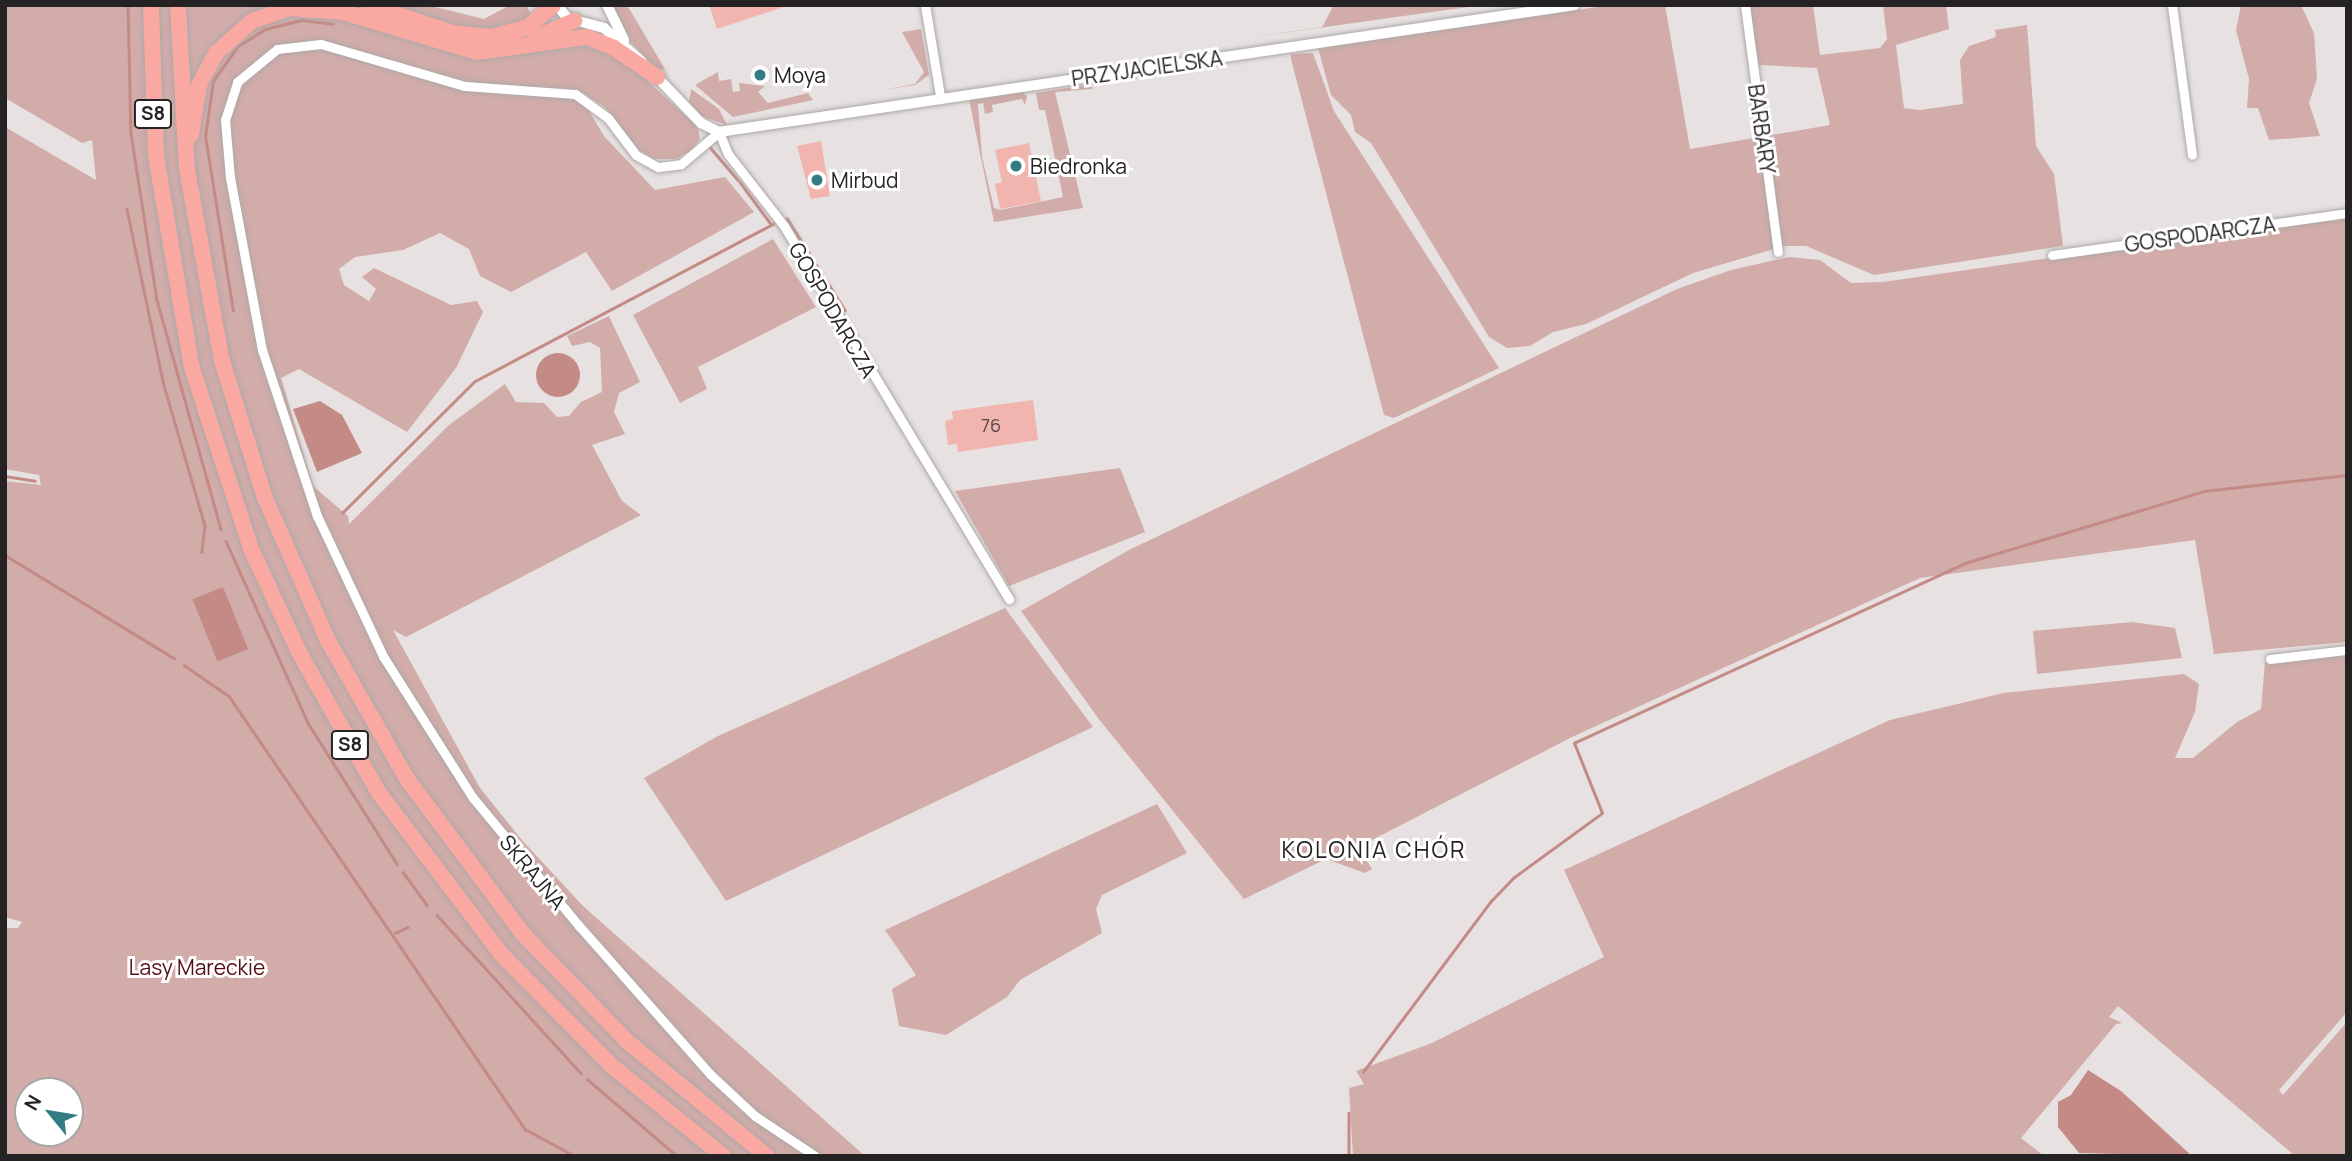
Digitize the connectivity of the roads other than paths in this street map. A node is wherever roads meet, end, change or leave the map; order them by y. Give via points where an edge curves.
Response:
1 (151, 5) edge
2 (178, 5) edge
3 (368, 5) edge
4 (555, 5) edge
5 (606, 5) edge
6 (925, 5) edge
7 (1576, 5) edge
8 (1745, 5) edge
9 (2172, 5) edge
10 (581, 21) junction
11 (527, 44) junction
12 (627, 46) junction
13 (657, 77) junction
14 (940, 96) junction
15 (719, 132) junction
16 (2192, 155) dead end
17 (187, 169) junction
18 (2347, 213) edge
19 (1778, 252) dead end
20 (2052, 255) dead end
21 (1009, 599) dead end
22 (2347, 650) edge
23 (2270, 659) dead end
24 (762, 1152) edge
25 (723, 1156) edge
26 (816, 1156) edge

1 - 25 highway, S8 via 156,156 192,368 251,548 300,654 379,793 500,954 612,1066
2 - 17 highway, S8
3 - 4 highway via 453,33 491,37 528,27
4 - 10 street, GOSPODARCZA
5 - 10 street, GOSPODARCZA
5 - 12 street, GOSPODARCZA
6 - 14 street
7 - 14 street, PRZYJACIELSKA
8 - 19 street, BARBARY
9 - 16 street
10 - 11 highway via 559,23
10 - 12 street, GOSPODARCZA
11 - 13 highway via 587,37 614,48
11 - 17 highway via 477,52 343,12 317,8 270,13 234,34 205,71 196,97
12 - 13 street, GOSPODARCZA
13 - 15 street, GOSPODARCZA via 701,123
14 - 15 street, PRZYJACIELSKA
15 - 21 street, GOSPODARCZA via 728,154 784,226
15 - 26 street, SKRAJNA via 681,163 658,167 636,155 591,102 561,90 464,86 321,44 277,49 246,71 233,91 225,120 243,257 275,396 323,531 383,656 473,798 710,1074 755,1115
17 - 24 highway, S8 via 210,307 248,449 302,586 369,716 446,836 522,933 628,1042
18 - 20 street, GOSPODARCZA
22 - 23 street

